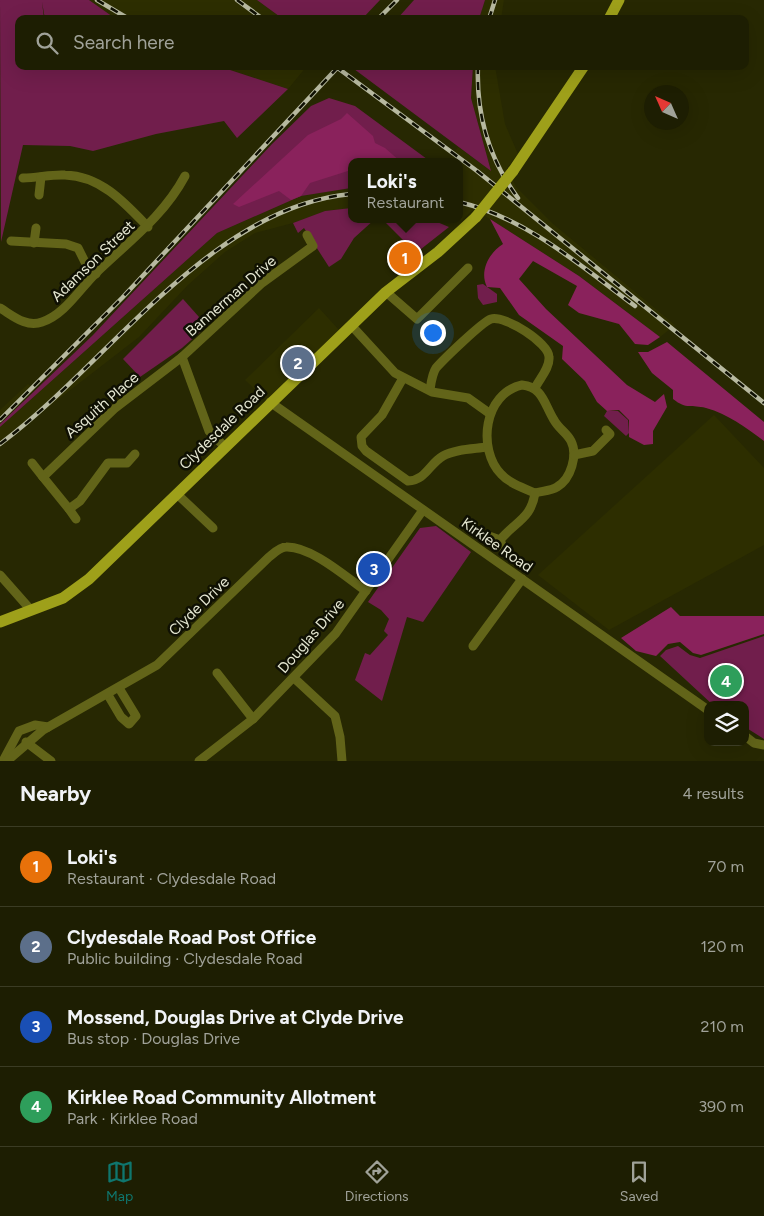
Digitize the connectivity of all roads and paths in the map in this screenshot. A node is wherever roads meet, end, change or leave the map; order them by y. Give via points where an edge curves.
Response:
1 (619, 0) edge
2 (611, 15) edge
3 (581, 70) edge
4 (185, 176) dead end
5 (23, 178) dead end
6 (41, 178) junction
7 (39, 195) dead end
8 (148, 227) junction
9 (36, 228) dead end
10 (307, 234) dead end
11 (11, 241) dead end
12 (34, 243) junction
13 (468, 268) dead end
14 (96, 274) junction
15 (386, 292) junction
16 (0, 308) edge
17 (351, 325) junction
18 (182, 357) junction
19 (404, 378) junction
20 (535, 388) junction
21 (430, 390) junction
22 (270, 402) junction
23 (489, 413) junction
24 (606, 430) dead end
25 (486, 446) junction
26 (225, 447) junction
27 (135, 454) dead end
28 (574, 455) junction
29 (32, 463) dead end
30 (43, 477) junction
31 (534, 493) junction
32 (177, 494) junction
33 (69, 509) junction
34 (423, 510) junction
35 (76, 519) dead end
36 (212, 528) dead end
37 (489, 536) dead end
38 (500, 540) junction
39 (504, 550) dead end
40 (0, 575) edge
41 (522, 579) junction
42 (366, 591) junction
43 (30, 609) junction
44 (0, 622) edge
45 (473, 646) dead end
46 (217, 673) dead end
47 (294, 678) junction
48 (119, 688) junction
49 (108, 695) junction
50 (704, 707) edge
51 (253, 719) junction
52 (48, 727) junction
53 (749, 739) edge
54 (26, 742) junction
55 (764, 745) edge
56 (203, 760) edge
57 (5, 761) edge
58 (51, 761) edge
59 (342, 761) edge

1 - 2 main road
3 - 15 main road, Clydesdale Road, bridge via 513,171 476,217 438,252
4 - 8 street, Adamson Street via 174,196
5 - 6 street
6 - 7 street
6 - 8 street via 64,175 101,184
8 - 14 street, Adamson Street
9 - 12 street
10 - 18 street, Bannerman Drive via 313,246 262,283
11 - 12 street
12 - 14 street via 66,244 78,248
13 - 15 street via 417,319
14 - 16 street, Adamson Street via 56,316 40,323 24,322
15 - 17 main road, Clydesdale Road
17 - 19 street via 395,373
17 - 22 main road, Clydesdale Road
18 - 26 street via 209,431
18 - 30 street, Asquith Place via 114,409
19 - 21 street
19 - 25 street via 382,415 361,438 366,452 408,481 414,481 441,457
20 - 21 street via 548,365 550,354 527,332 504,319 491,319 436,369
20 - 23 street via 515,386
20 - 28 street via 545,400 554,421 571,441
21 - 23 street via 468,398
22 - 26 main road, Clydesdale Road
22 - 34 street, Kirklee Road
23 - 25 street
24 - 28 street via 610,434 593,451
25 - 31 street via 501,475
26 - 32 main road, Clydesdale Road
27 - 33 street via 127,462 108,463 80,501
28 - 31 street via 563,482 557,487
29 - 30 street
30 - 33 street
31 - 38 street via 532,507 526,517
32 - 36 street
32 - 43 main road, Clydesdale Road via 89,579 63,598
33 - 35 street
34 - 41 street, Kirklee Road
34 - 42 street, Douglas Drive
37 - 38 street
38 - 39 street
40 - 43 street
41 - 45 street
41 - 50 street, Kirklee Road
42 - 47 street, Douglas Drive via 336,633
42 - 48 street, Clyde Drive via 316,557 298,548 284,547 269,557 156,665
43 - 44 main road, Clydesdale Road
46 - 51 street
47 - 51 street, Douglas Drive
47 - 59 street via 335,716
48 - 49 street, Clyde Drive
48 - 49 street via 136,716 129,724
49 - 52 street, Clyde Drive
51 - 56 street, Douglas Drive
52 - 54 street, Clyde Drive
52 - 57 street, Clyde Drive via 35,725 19,731
53 - 55 street
54 - 57 street, Clyde Drive
54 - 58 street

